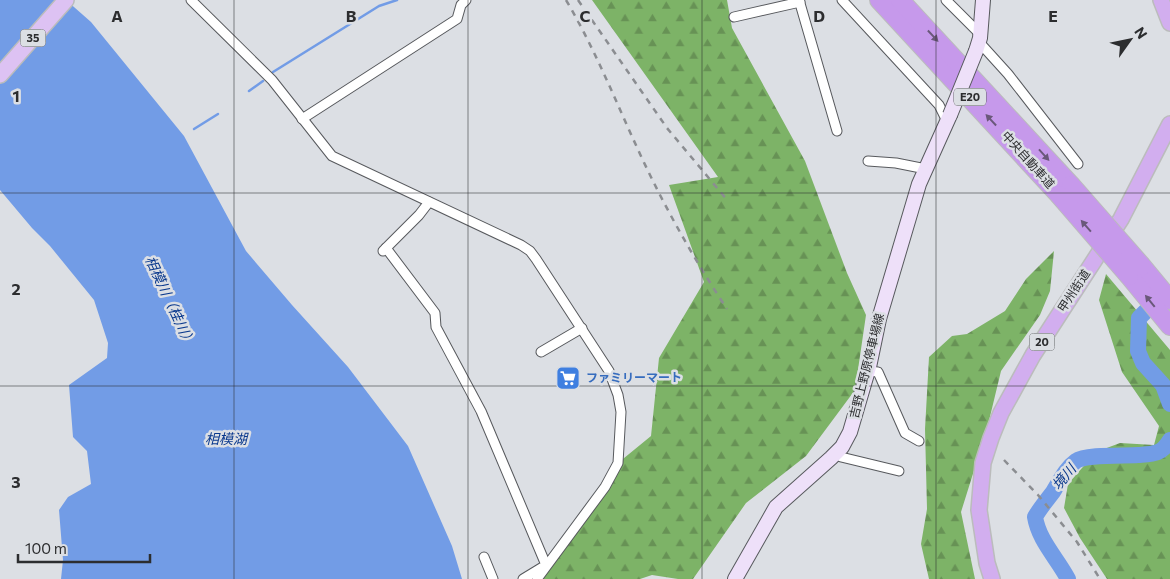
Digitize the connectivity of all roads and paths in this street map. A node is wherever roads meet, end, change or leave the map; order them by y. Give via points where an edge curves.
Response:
1 (66, 0) edge
2 (191, 0) edge
3 (466, 0) edge
4 (842, 0) edge
5 (879, 0) edge
6 (900, 0) edge
7 (946, 0) edge
8 (983, 0) edge
9 (1161, 0) edge
10 (800, 1) edge
11 (734, 17) dead end
12 (1170, 23) edge
13 (978, 42) junction
14 (0, 75) edge
15 (949, 118) junction
16 (302, 119) junction
17 (1170, 124) edge
18 (837, 131) dead end
19 (868, 161) dead end
20 (1078, 164) dead end
21 (926, 168) junction
22 (1065, 190) junction
23 (430, 202) junction
24 (1170, 300) edge
25 (1170, 326) edge
26 (582, 328) junction
27 (541, 352) dead end
28 (868, 371) junction
29 (919, 441) dead end
30 (837, 452) junction
31 (899, 471) dead end
32 (484, 557) dead end
33 (546, 565) junction
34 (493, 579) edge
35 (523, 579) edge
36 (537, 579) edge
37 (735, 579) edge
38 (992, 579) edge

1 - 14 main road, 35
2 - 16 street via 272,80
3 - 16 street via 457,19
4 - 15 street
22 -> 5 highway, 中央自動車道 / E20
6 -> 22 highway, 中央自動車道 / E20
7 - 13 street
8 - 13 main road
9 - 12 highway
10 - 11 street
10 - 18 street
13 - 15 main road, 吉野上野原停車場線, bridge
13 - 20 street via 1008,74
15 - 21 main road, 吉野上野原停車場線
16 - 23 street via 332,156
17 - 38 highway, 甲州街道 / 20 via 1121,218 1033,355 991,438 983,463 979,510 986,563
19 - 21 street
21 - 28 main road, 吉野上野原停車場線 via 879,319
22 - 24 highway, 中央自動車道 / E20, bridge
25 -> 22 highway, 中央自動車道 / E20, bridge
23 - 26 street via 530,251
23 - 33 street via 384,250 435,313 436,327 481,411
26 - 27 street
26 - 33 street via 609,371 618,395 618,464 605,487
28 - 29 street via 878,372 905,433
28 - 30 main road, 吉野上野原停車場線 via 850,432
30 - 31 street via 842,457
30 - 37 main road, 吉野上野原停車場線 via 776,507
32 - 34 street
33 - 35 street
33 - 36 street

